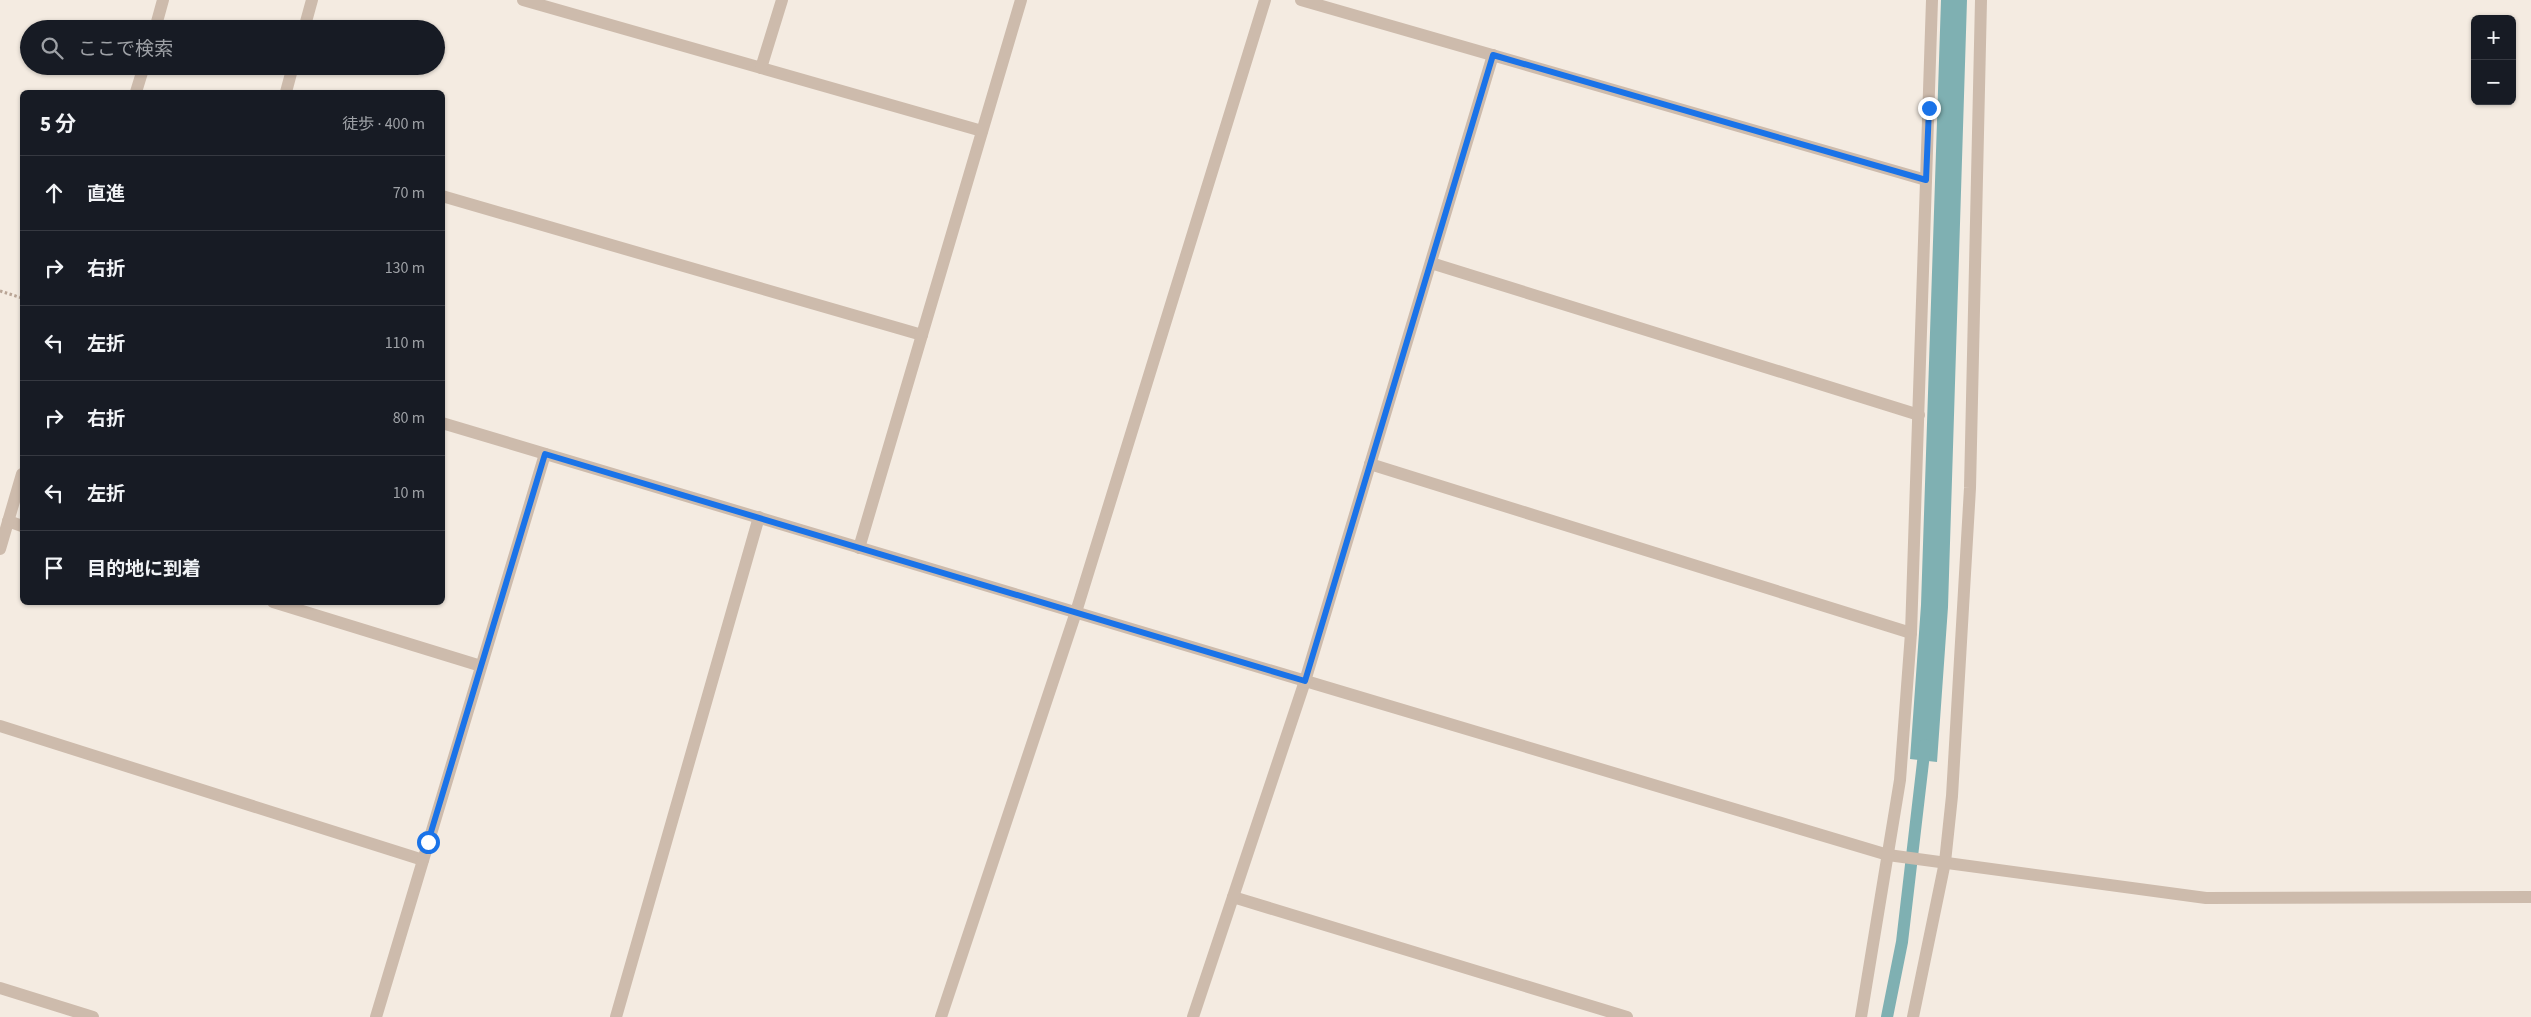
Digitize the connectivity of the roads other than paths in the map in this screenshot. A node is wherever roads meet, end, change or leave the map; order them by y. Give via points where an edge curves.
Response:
1 (163, 0) edge
2 (312, 0) edge
3 (523, 0) edge
4 (782, 0) edge
5 (1021, 0) edge
6 (1265, 0) edge
7 (1301, 0) edge
8 (1932, 0) edge
9 (1982, 0) edge
10 (542, 2) edge
11 (157, 20) edge
12 (306, 20) edge
13 (1493, 55) junction
14 (761, 68) junction
15 (141, 75) edge
16 (291, 75) edge
17 (137, 90) edge
18 (287, 90) edge
19 (982, 132) junction
20 (1926, 180) junction
21 (445, 197) edge
22 (1431, 263) junction
23 (922, 335) junction
24 (1918, 415) junction
25 (445, 424) edge
26 (545, 454) junction
27 (1370, 464) junction
28 (20, 481) edge
29 (759, 517) junction
30 (8, 522) junction
31 (20, 525) edge
32 (859, 548) junction
33 (0, 549) edge
34 (284, 605) edge
35 (1076, 612) junction
36 (1911, 634) junction
37 (481, 666) junction
38 (1305, 681) junction
39 (0, 726) edge
40 (1888, 855) junction
41 (423, 860) junction
42 (1945, 862) junction
43 (1233, 897) junction
44 (2531, 897) edge
45 (0, 988) edge
46 (93, 1017) edge
47 (376, 1017) edge
48 (616, 1017) edge
49 (941, 1017) edge
50 (1193, 1017) edge
51 (1627, 1017) edge
52 (1861, 1017) edge
53 (1914, 1017) edge

1 - 11 street
2 - 12 street
3 - 10 street
4 - 14 street
5 - 19 street
6 - 35 street
7 - 13 street
8 - 20 street
9 - 42 street via 1970,488 1952,796
10 - 14 street
13 - 20 street
13 - 22 street
14 - 19 street
15 - 17 street
16 - 18 street
19 - 23 street
20 - 24 street
21 - 23 street
22 - 24 street
22 - 27 street
23 - 32 street
24 - 36 street
25 - 26 street
26 - 29 street
26 - 37 street
27 - 36 street
27 - 38 street
28 - 30 street
29 - 32 street
29 - 48 street
30 - 31 street
30 - 33 street
32 - 35 street
34 - 37 street
35 - 38 street
35 - 49 street
36 - 40 street via 1900,780
37 - 41 street
38 - 40 street
38 - 43 street
39 - 41 street
40 - 42 street
40 - 52 street
41 - 47 street
42 - 44 street via 2206,898
42 - 53 street
43 - 50 street
43 - 51 street
45 - 46 street

